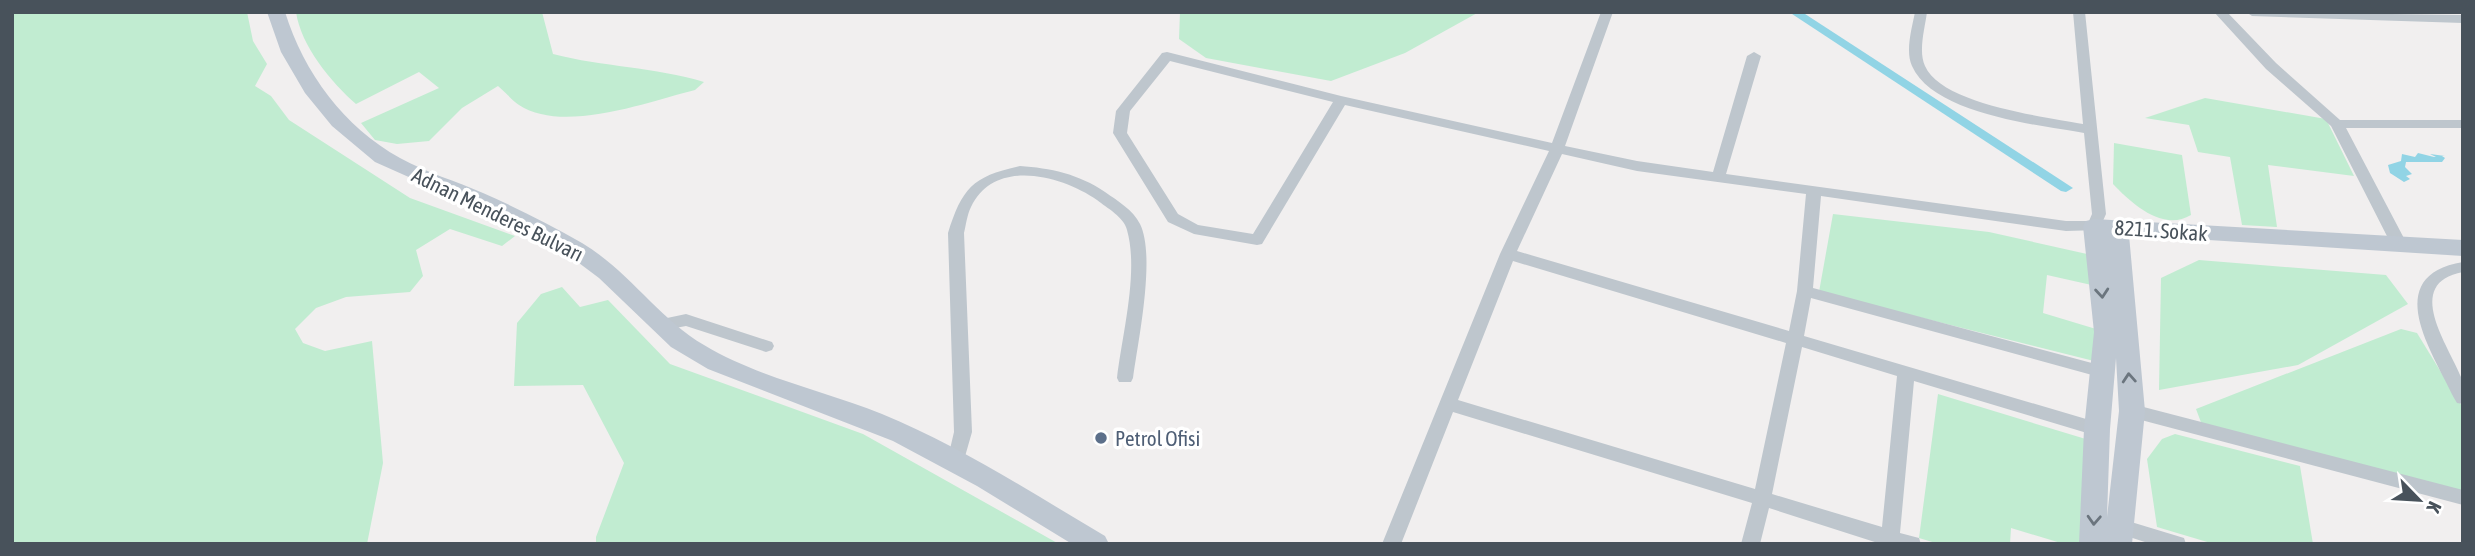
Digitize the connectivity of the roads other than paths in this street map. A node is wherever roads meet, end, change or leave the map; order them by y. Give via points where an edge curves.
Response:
1 (276, 12) edge
2 (1607, 12) edge
3 (1921, 12) edge
4 (2079, 12) edge
5 (2220, 12) edge
6 (2252, 12) edge
7 (2463, 19) edge
8 (1754, 56) dead end
9 (1341, 100) junction
10 (2337, 124) junction
11 (2463, 124) edge
12 (2091, 130) junction
13 (1557, 149) junction
14 (1718, 178) junction
15 (1814, 191) junction
16 (2105, 227) junction
17 (2399, 244) junction
18 (2463, 248) edge
19 (1508, 254) junction
20 (2463, 261) edge
21 (2463, 267) edge
22 (1805, 291) junction
23 (659, 326) junction
24 (1795, 339) junction
25 (765, 346) dead end
26 (1906, 372) junction
27 (2103, 372) junction
28 (1125, 378) dead end
29 (2463, 398) edge
30 (1449, 404) junction
31 (2132, 411) junction
32 (2097, 429) junction
33 (956, 462) junction
34 (2463, 498) edge
35 (1762, 500) junction
36 (1061, 524) junction
37 (2118, 535) edge
38 (1890, 540) edge
39 (1082, 544) edge
40 (1096, 544) edge
41 (1391, 544) edge
42 (1750, 544) edge
43 (1912, 544) edge
44 (2093, 544) edge
45 (2177, 544) edge

1 - 23 street, Adnan Menderes Bulvarı via 303,77 321,102 372,150 579,250
2 - 13 street
3 - 12 street via 1917,62 1933,85 1978,107
4 - 12 street
5 - 10 street via 2271,66
6 - 7 street
8 - 14 street
9 - 9 street via 1257,240 1195,229 1173,218 1120,133 1123,111 1167,56
9 - 13 street
10 - 11 street
10 - 17 street
12 - 16 street
13 - 14 street
13 - 19 street
14 - 15 street
15 - 16 street via 2066,226
15 - 22 street
16 - 17 street, 8211. Sokak
16 - 20 street
16 -> 27 street, 8211. Sokak
31 -> 16 street
17 - 18 street, 8211. Sokak
19 - 24 street
19 - 30 street
21 - 29 street via 2445,269 2430,283 2424,313
22 - 24 street
22 - 27 street
23 - 25 street via 686,320
23 - 33 street, Adnan Menderes Bulvarı via 736,371 873,421
24 - 26 street
24 - 35 street
26 - 32 street
26 - 38 street
27 - 32 street, 8211. Sokak
28 - 33 street via 1139,250 1131,220 1097,192 1065,176 1026,170 992,178 969,199 956,233 963,432
30 - 35 street
30 - 41 street
31 - 34 street
31 - 37 street
32 -> 44 street, 8211. Sokak
33 - 36 street, Adnan Menderes Bulvarı
35 - 38 street
35 - 42 street
36 - 39 street, Adnan Menderes Bulvarı
36 - 40 street, Adnan Menderes Bulvarı
37 - 45 street
38 - 43 street

